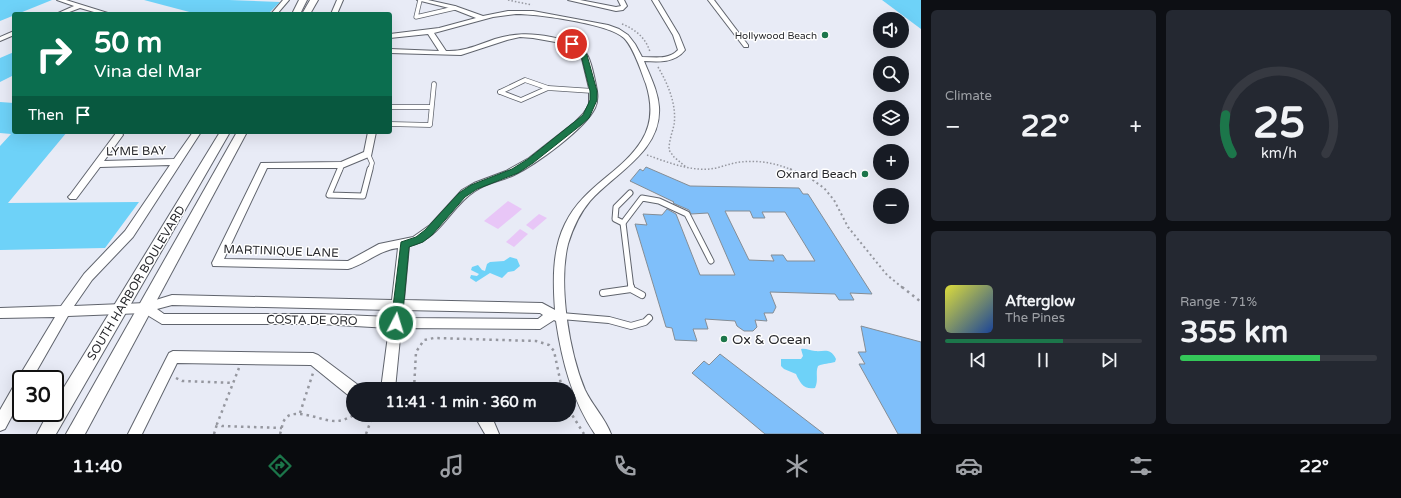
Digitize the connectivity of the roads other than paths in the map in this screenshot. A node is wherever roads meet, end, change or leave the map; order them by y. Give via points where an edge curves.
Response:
1 (60, 0) edge
2 (286, 0) edge
3 (303, 0) edge
4 (340, 0) edge
5 (420, 0) edge
6 (571, 0) edge
7 (621, 0) edge
8 (655, 0) edge
9 (711, 0) edge
10 (315, 1) edge
11 (79, 6) junction
12 (461, 11) junction
13 (64, 12) edge
14 (101, 12) edge
15 (276, 12) edge
16 (297, 12) edge
17 (307, 12) edge
18 (335, 12) edge
19 (482, 18) junction
20 (470, 22) junction
21 (430, 32) junction
22 (12, 34) edge
23 (392, 36) edge
24 (0, 39) edge
25 (746, 46) dead end
26 (392, 52) edge
27 (443, 53) junction
28 (644, 59) junction
29 (434, 84) dead end
30 (548, 88) junction
31 (593, 91) junction
32 (392, 107) edge
33 (431, 107) junction
34 (392, 124) edge
35 (196, 134) edge
36 (224, 134) edge
37 (241, 134) edge
38 (372, 134) edge
39 (119, 135) dead end
40 (368, 154) junction
41 (176, 162) junction
42 (97, 164) junction
43 (342, 165) junction
44 (630, 193) dead end
45 (73, 198) dead end
46 (622, 223) junction
47 (404, 244) junction
48 (711, 261) dead end
49 (631, 289) junction
50 (603, 293) dead end
51 (642, 295) dead end
52 (398, 305) junction
53 (146, 308) junction
54 (64, 310) junction
55 (120, 310) junction
56 (0, 313) edge
57 (557, 316) junction
58 (649, 318) dead end
59 (396, 323) junction
60 (30, 370) edge
61 (389, 382) edge
62 (346, 385) edge
63 (12, 402) edge
64 (487, 422) edge
65 (0, 424) edge
66 (46, 434) edge
67 (75, 434) edge
68 (135, 434) edge
69 (492, 434) edge
70 (604, 434) edge

1 - 11 street
2 - 15 street
3 - 16 main road
4 - 18 street
5 - 12 street
5 - 12 lane via 416,17
6 - 7 street via 621,9 624,6
8 - 28 street via 682,50 677,56 668,59
9 - 25 street
10 - 17 main road
11 - 13 street
11 - 14 street
12 - 19 street
12 - 20 street
19 - 20 street
19 - 28 street via 507,12 531,12 610,27 625,35
20 - 21 street
21 - 23 street
21 - 27 street
22 - 24 street
26 - 27 street
27 - 31 street via 462,54 516,36 538,36 562,41 582,51
28 - 57 street via 656,107 652,127 638,152 586,199 569,222 560,254
29 - 33 lane
30 - 30 lane via 521,100 500,92 525,80
30 - 31 lane
31 - 47 street via 591,108 579,124 515,171 474,187 462,195 429,233
32 - 33 lane
33 - 34 lane via 430,125
35 - 41 street
36 - 55 main road, SOUTH HARBOR BOULEVARD
37 - 53 main road, SOUTH HARBOR BOULEVARD
38 - 40 street
39 - 42 street, LYME BAY
40 - 43 street, MARTINIQUE LANE
40 - 43 lane via 372,162 363,196 329,195
41 - 42 street, LYME BAY
41 - 54 street via 129,234 88,278
42 - 45 street, LYME BAY
43 - 47 street, MARTINIQUE LANE via 264,165 217,263 348,266 360,262 384,247
44 - 46 lane via 616,206 615,219
46 - 48 lane via 642,198 687,214
46 - 49 lane
47 - 52 street
49 - 50 lane
49 - 51 lane
52 - 53 street, COSTA DE ORO via 172,300
52 - 57 street, COSTA DE ORO via 542,308
52 - 59 street
53 - 55 street, COSTA DE ORO
53 - 59 street, COSTA DE ORO via 162,319 321,319
53 - 67 main road, SOUTH HARBOR BOULEVARD
54 - 55 street, COSTA DE ORO
54 - 56 street, COSTA DE ORO
54 - 60 street
55 - 66 main road, SOUTH HARBOR BOULEVARD
57 - 58 lane via 609,320 631,326 645,322
57 - 59 street, COSTA DE ORO via 540,324
57 - 70 street via 575,379 585,404
59 - 61 street
62 - 68 street via 313,359 173,357
63 - 65 street
64 - 69 street

